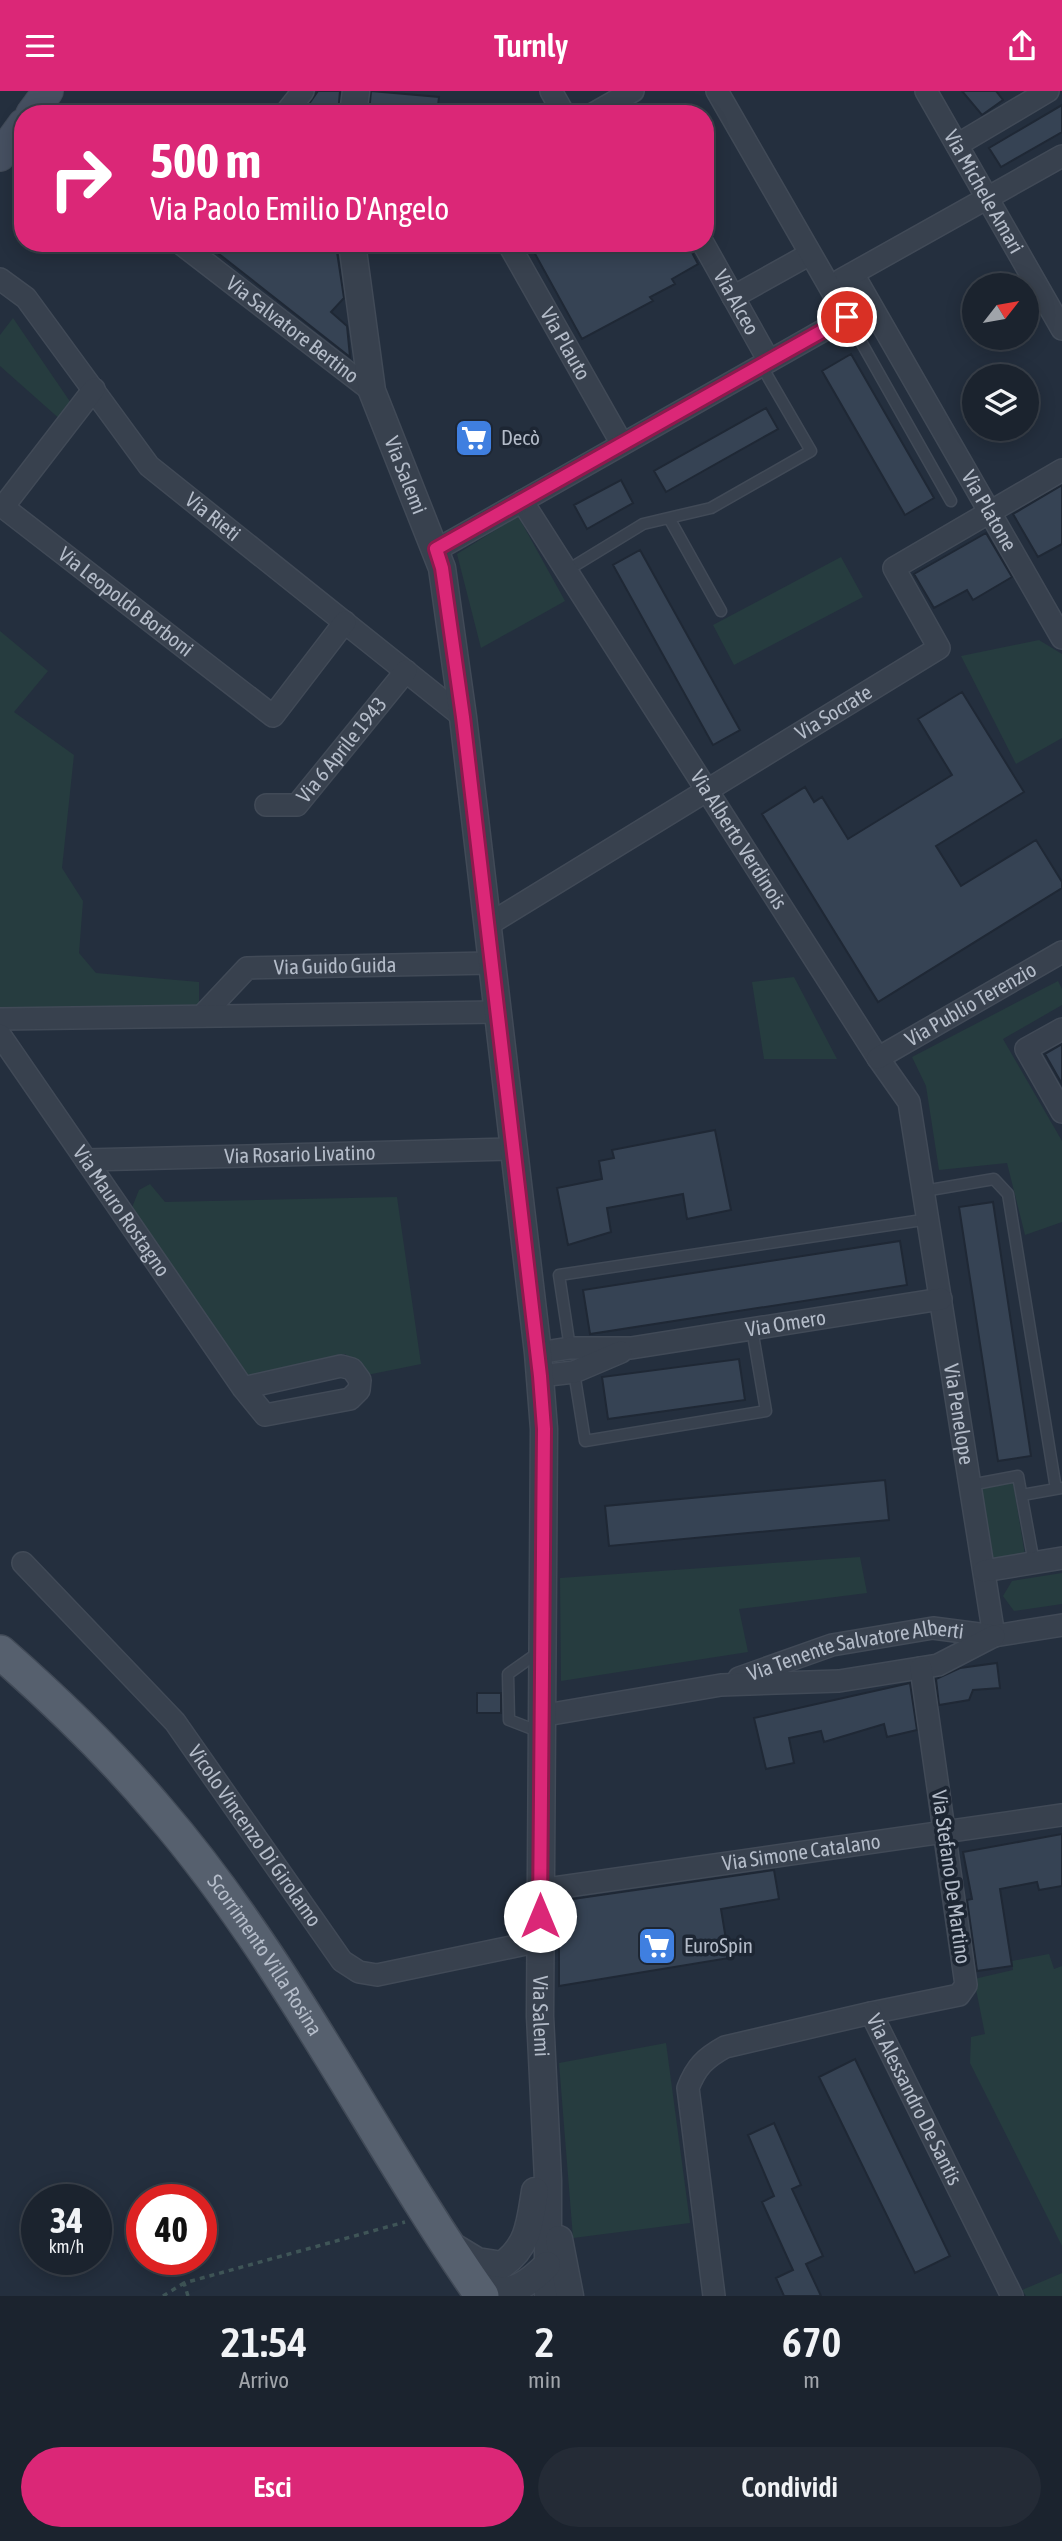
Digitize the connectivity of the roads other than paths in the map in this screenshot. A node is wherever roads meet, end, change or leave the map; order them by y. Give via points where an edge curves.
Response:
1 (303, 91) edge
2 (717, 91) edge
3 (926, 91) edge
4 (1048, 91) edge
5 (292, 105) edge
6 (14, 137) edge
7 (957, 145) junction
8 (0, 156) edge
9 (1062, 156) edge
10 (987, 198) junction
11 (192, 252) edge
12 (358, 252) edge
13 (513, 252) edge
14 (708, 252) edge
15 (810, 254) junction
16 (853, 274) junction
17 (0, 279) edge
18 (829, 287) junction
19 (733, 297) junction
20 (847, 317) junction
21 (1062, 330) edge
22 (765, 363) junction
23 (94, 389) junction
24 (372, 391) junction
25 (622, 444) junction
26 (1062, 470) edge
27 (522, 501) junction
28 (951, 501) dead end
29 (990, 512) junction
30 (669, 518) junction
31 (436, 549) junction
32 (566, 571) junction
33 (721, 611) dead end
34 (345, 622) junction
35 (1062, 638) edge
36 (406, 671) junction
37 (463, 717) junction
38 (708, 792) junction
39 (266, 805) dead end
40 (486, 926) junction
41 (1062, 952) edge
42 (491, 963) junction
43 (497, 1012) junction
44 (202, 1016) junction
45 (0, 1019) edge
46 (1062, 1029) edge
47 (0, 1035) edge
48 (878, 1058) junction
49 (1062, 1112) edge
50 (514, 1149) junction
51 (86, 1160) junction
52 (924, 1191) junction
53 (929, 1219) junction
54 (941, 1299) junction
55 (752, 1329) junction
56 (570, 1348) junction
57 (631, 1348) junction
58 (539, 1364) junction
59 (574, 1372) junction
60 (243, 1388) junction
61 (970, 1485) junction
62 (1059, 1489) edge
63 (1022, 1495) junction
64 (1062, 1558) edge
65 (23, 1563) dead end
66 (1034, 1563) junction
67 (984, 1571) junction
68 (1062, 1625) edge
69 (994, 1636) junction
70 (0, 1652) edge
71 (921, 1668) junction
72 (721, 1685) junction
73 (540, 1724) junction
74 (1062, 1815) edge
75 (944, 1832) junction
76 (540, 1890) junction
77 (540, 1941) junction
78 (871, 2013) junction
79 (544, 2130) junction
80 (548, 2180) junction
81 (447, 2243) junction
82 (547, 2265) junction
83 (478, 2290) edge
84 (548, 2296) edge
85 (570, 2296) edge
86 (714, 2296) edge
87 (1012, 2296) edge

1 - 5 street
2 - 15 street
3 - 7 street, Via Michele Amari
4 - 7 street
6 - 8 main road
7 - 10 street, Via Michele Amari
9 - 10 street
10 - 16 street
10 - 21 street, Via Michele Amari
11 - 24 street, Via Salvatore Bertino
12 - 24 street, Via Salemi
13 - 25 street, Via Plauto
14 - 19 street, Via Alceo
15 - 18 street
15 - 19 street
16 - 18 street
16 - 29 street, Via Platone
17 - 23 street, Via Rieti via 26,298
18 - 20 street
19 - 22 street, Via Alceo
20 - 22 street
20 - 28 lane
22 - 25 street
22 - 30 lane via 811,451 710,509
23 - 34 street, Via Rieti via 149,466
23 - 34 street, Via Leopoldo Borboni via 3,507 273,716
24 - 31 street, Via Salemi
25 - 27 street
26 - 29 street, Via Socrate
27 - 31 street
27 - 32 street, Via Alberto Verdinois
29 - 35 street, Via Platone
29 - 38 street, Via Socrate via 894,568 939,648
30 - 32 lane via 643,524
30 - 33 lane
31 - 37 street, Via Salemi
32 - 38 street, Via Alberto Verdinois
34 - 36 street, Via Rieti
36 - 37 street, Via Rieti
36 - 39 street, Via 6 Aprile 1943 via 297,805
37 - 40 street, Via Salemi
38 - 40 street, Via Socrate
38 - 48 street, Via Alberto Verdinois
40 - 42 street, Via Salemi
41 - 48 street, Via Publio Terenzio
42 - 43 street, Via Salemi
42 - 44 street, Via Guido Guida via 247,968
43 - 44 street
43 - 50 street, Via Salemi
44 - 45 street
46 - 49 street via 1026,1049
47 - 51 street, Via Mauro Rostagno
48 - 52 street, Via Alberto Verdinois via 909,1102
50 - 51 street, Via Rosario Livatino
50 - 58 street, Via Salemi
51 - 60 street, Via Mauro Rostagno
52 - 53 street, Via Penelope
52 - 62 lane via 994,1179 1008,1193
53 - 54 street, Via Penelope
53 - 56 lane via 559,1275
54 - 55 street, Via Omero
54 - 61 street, Via Penelope
55 - 57 street, Via Omero
55 - 59 lane via 766,1411 585,1441
56 - 57 street
56 - 58 street
57 - 59 street
58 - 59 street
58 - 73 street, Via Salemi via 544,1429
60 - 60 street, Via Mauro Rostagno via 265,1415 350,1399 359,1390 360,1380 352,1369 341,1366
61 - 63 lane via 1018,1476
61 - 67 street, Via Penelope
62 - 63 lane
63 - 66 lane
64 - 66 street
65 - 77 street, Vicolo Vincenzo Di Girolamo via 175,1722 342,1961 359,1972 377,1975
66 - 67 street
67 - 69 street, Via Penelope
68 - 69 street, Via Tenente Salvatore Alberti
69 - 71 street, Via Tenente Salvatore Alberti via 937,1665
69 - 72 street, Via Tenente Salvatore Alberti via 933,1628 832,1645
70 - 81 main road, Scorrimento Villa Rosina via 115,1763 211,1879
71 - 72 street, Via Tenente Salvatore Alberti via 839,1681
71 - 75 street, Via Stefano De Martino
72 - 73 street, Via Tenente Salvatore Alberti
73 - 76 street, Via Salemi
74 - 75 street, Via Simone Catalano
75 - 76 street, Via Simone Catalano
75 - 78 street, Via Stefano De Martino via 966,1985 959,1995
76 - 77 street, Via Salemi
77 - 79 street, Via Salemi
78 - 86 street, Via Alessandro De Santis via 725,2047 706,2057 694,2071 688,2088
78 - 87 street, Via Alessandro De Santis
79 - 80 street, Via Salemi
79 - 81 street via 530,2226 517,2255 502,2265 487,2265
80 - 82 street, Via Salemi
80 - 85 street
81 - 83 main road, Scorrimento Villa Rosina
82 - 83 street via 521,2287
82 - 84 street, Via Salemi

